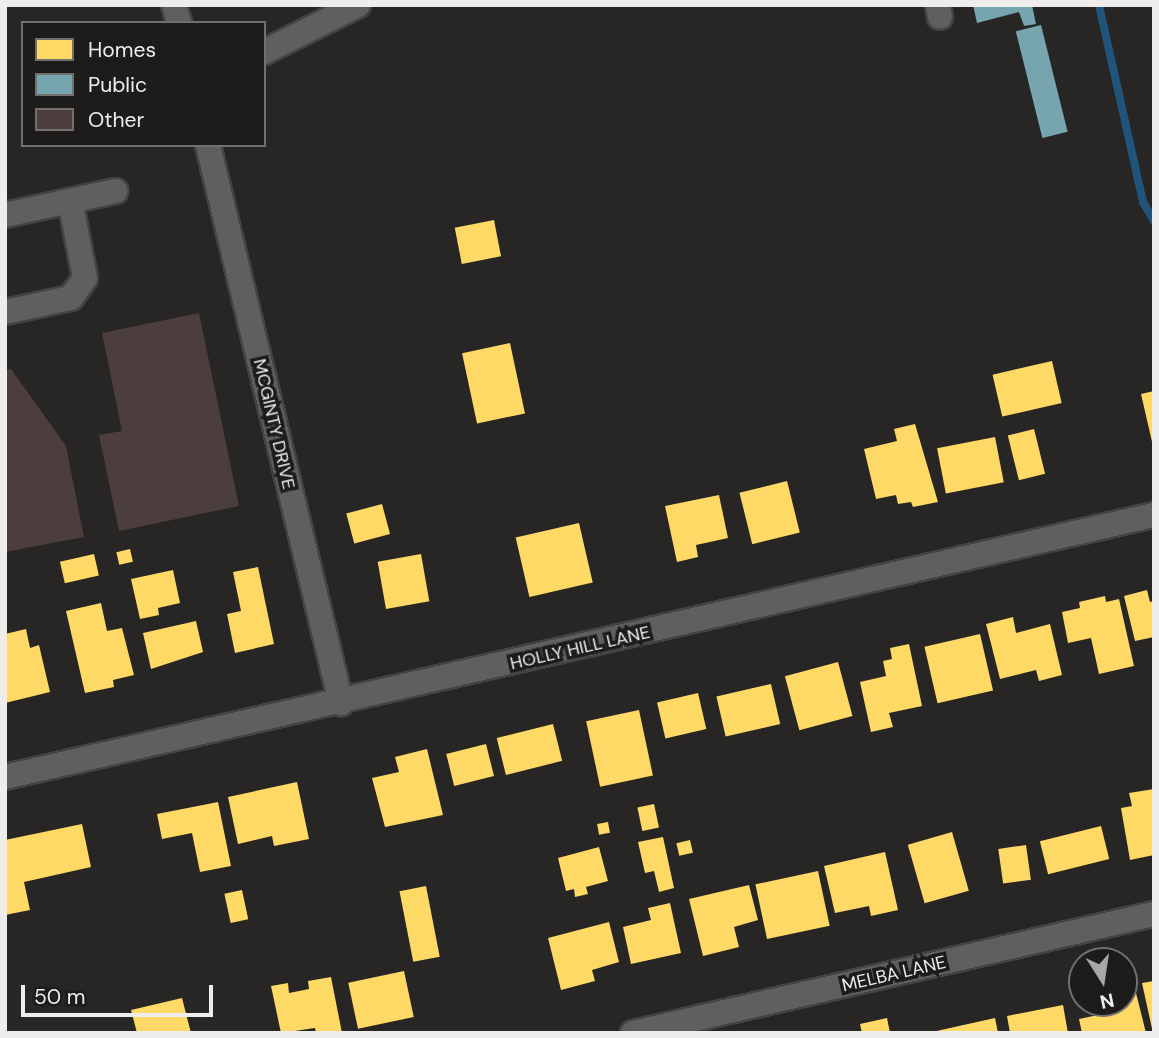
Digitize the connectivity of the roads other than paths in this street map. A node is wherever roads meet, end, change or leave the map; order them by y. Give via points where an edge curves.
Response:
1 (358, 5) edge
2 (266, 51) edge
3 (208, 147) edge
4 (115, 191) dead end
5 (70, 201) junction
6 (5, 215) edge
7 (5, 312) edge
8 (1154, 515) edge
9 (341, 703) junction
10 (5, 777) edge
11 (1154, 914) edge
12 (633, 1033) edge

1 - 2 street
3 - 9 street, MCGINTY DRIVE
4 - 5 street
5 - 6 street
5 - 7 street via 85,278 71,298
8 - 9 street, HOLLY HILL LANE
9 - 10 street, HOLLY HILL LANE
11 - 12 street, MELBA LANE

